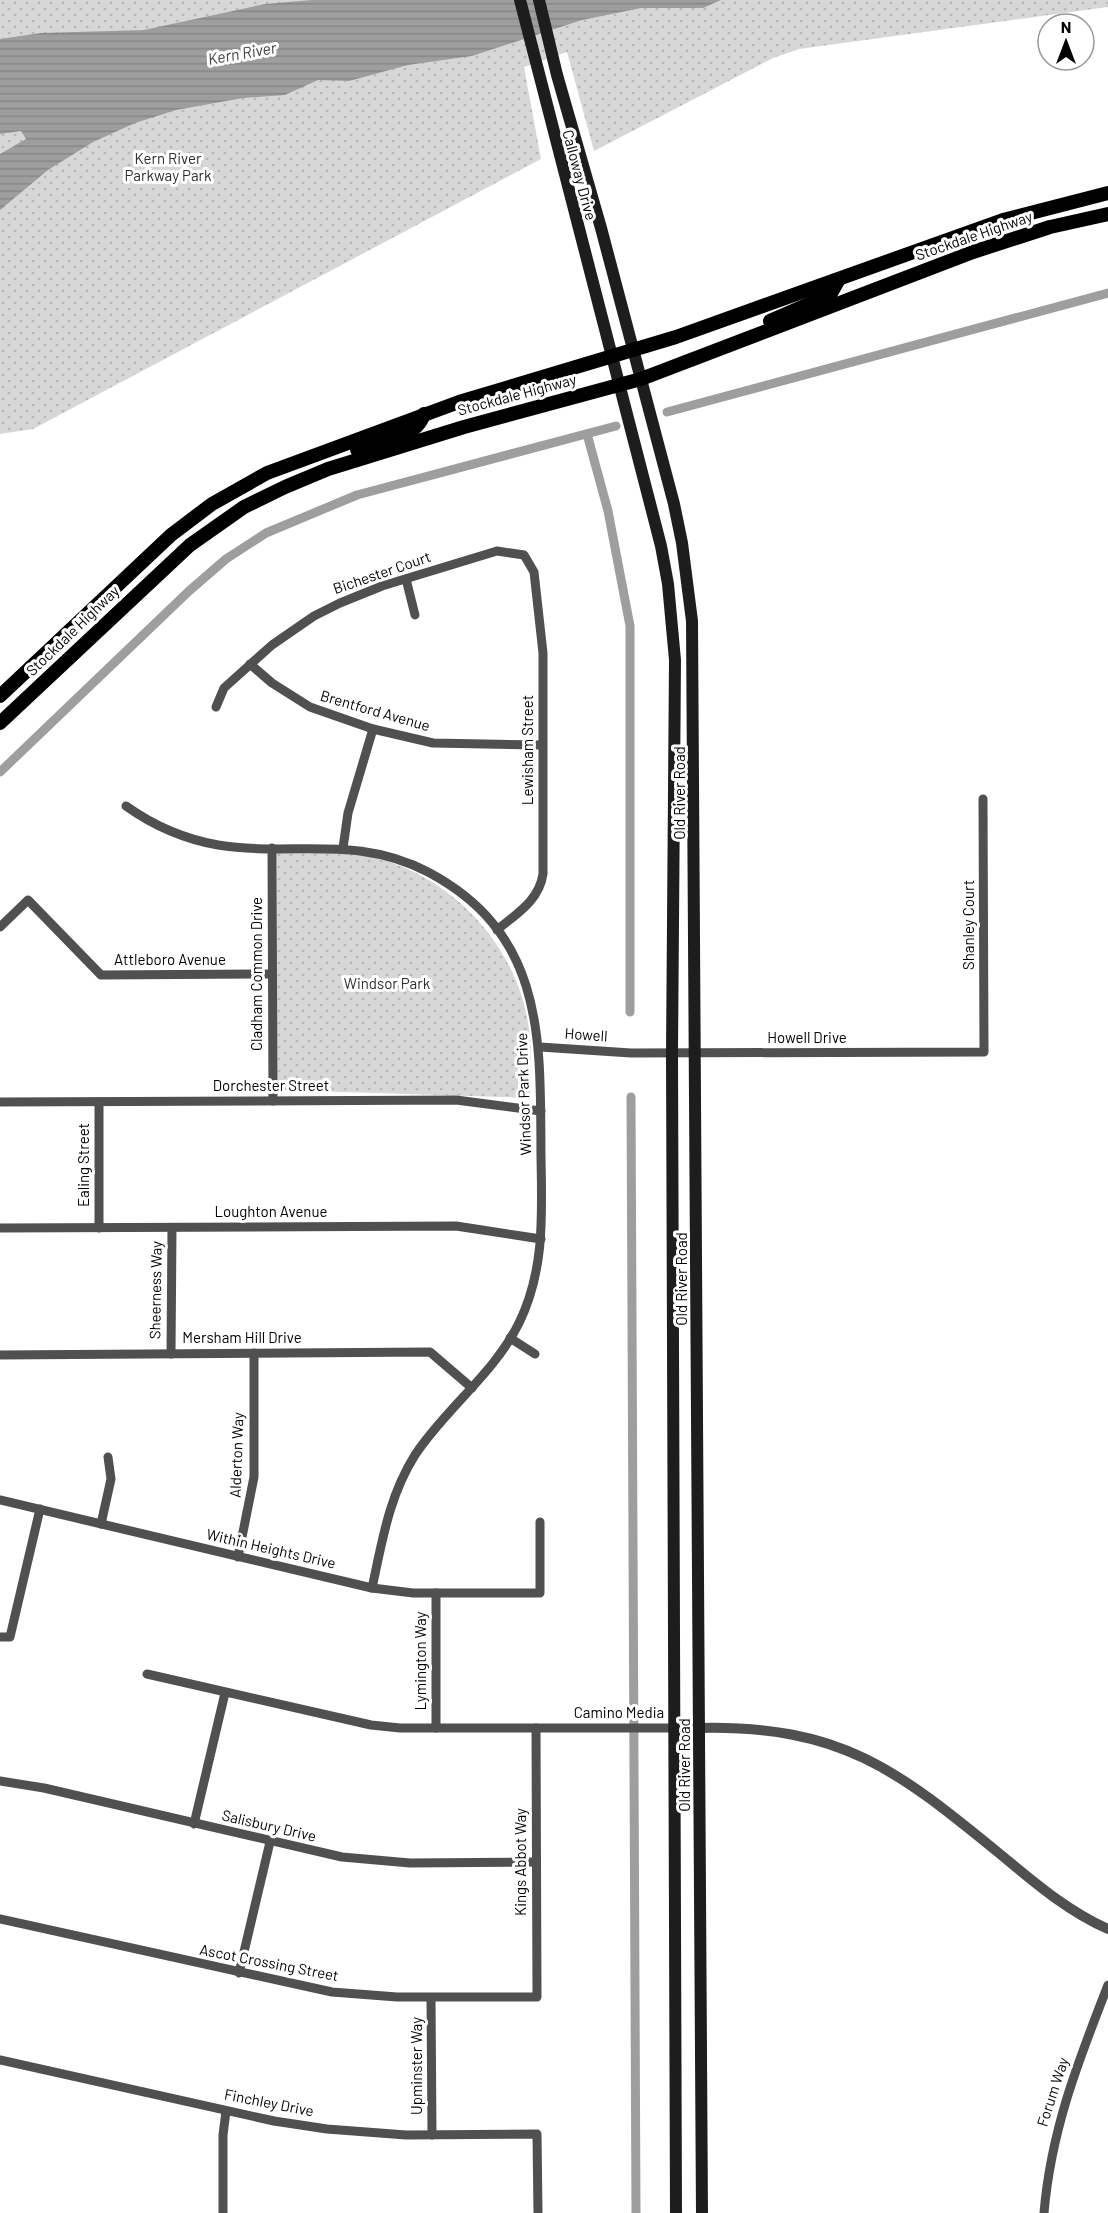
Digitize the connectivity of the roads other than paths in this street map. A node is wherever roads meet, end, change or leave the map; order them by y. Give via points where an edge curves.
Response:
1 (520, 0) edge
2 (539, 0) edge
3 (1108, 193) edge
4 (1108, 214) edge
5 (838, 279) junction
6 (749, 338) junction
7 (633, 351) junction
8 (612, 357) junction
9 (641, 379) junction
10 (620, 385) junction
11 (424, 414) junction
12 (328, 469) junction
13 (524, 555) joint
14 (406, 579) junction
15 (415, 615) dead end
16 (250, 664) junction
17 (0, 696) edge
18 (216, 707) dead end
19 (675, 718) junction
20 (0, 723) edge
21 (373, 729) junction
22 (542, 745) junction
23 (695, 797) junction
24 (983, 799) dead end
25 (126, 806) dead end
26 (272, 848) junction
27 (343, 848) junction
28 (0, 927) edge
29 (497, 930) junction
30 (272, 974) junction
31 (540, 1047) junction
32 (984, 1052) joint
33 (631, 1053) joint
34 (672, 1053) junction
35 (696, 1053) junction
36 (273, 1101) junction
37 (0, 1102) edge
38 (99, 1102) junction
39 (541, 1111) junction
40 (0, 1228) edge
41 (99, 1228) junction
42 (172, 1228) junction
43 (541, 1239) junction
44 (510, 1338) junction
45 (254, 1353) junction
46 (0, 1354) edge
47 (171, 1354) junction
48 (535, 1354) dead end
49 (472, 1388) junction
50 (108, 1457) dead end
51 (0, 1500) edge
52 (40, 1509) junction
53 (540, 1522) dead end
54 (101, 1524) junction
55 (238, 1557) junction
56 (372, 1588) junction
57 (435, 1593) junction
58 (5, 1637) edge
59 (147, 1674) dead end
60 (225, 1693) junction
61 (435, 1728) junction
62 (536, 1728) junction
63 (675, 1728) junction
64 (699, 1728) junction
65 (0, 1781) edge
66 (194, 1824) junction
67 (270, 1842) junction
68 (536, 1862) junction
69 (0, 1919) edge
70 (1108, 1929) edge
71 (238, 1973) junction
72 (1108, 1985) edge
73 (537, 1997) joint
74 (431, 1998) junction
75 (0, 2060) edge
76 (226, 2111) junction
77 (432, 2135) junction
78 (223, 2213) edge
79 (538, 2213) edge
80 (676, 2213) edge
81 (702, 2213) edge
82 (1044, 2213) edge

1 - 8 main road, Calloway Drive
2 - 7 main road, Calloway Drive
3 - 5 main road, Stockdale Highway via 1013,217
4 - 6 main road, Stockdale Highway via 1018,236
5 - 6 main road via 830,295 774,318
5 - 7 main road, Stockdale Highway
6 - 9 main road, Stockdale Highway
7 - 8 main road, Stockdale Highway
7 - 9 main road, Old River Road
8 - 10 main road, Old River Road
8 - 11 main road, Stockdale Highway
9 - 10 main road, Stockdale Highway
9 - 23 main road, Old River Road via 674,504 688,582 694,661
10 - 12 main road, Stockdale Highway via 473,424
10 - 19 main road, Old River Road via 668,584 675,660
11 - 12 main road via 412,431 343,456
11 - 17 main road, Stockdale Highway via 282,466 212,504 154,549
12 - 20 main road, Stockdale Highway via 244,507 196,540
13 - 14 street, Bichester Court via 497,551
13 - 22 street, Lewisham Street via 534,572 541,621
14 - 15 street
14 - 16 street, Bichester Court via 314,616
16 - 18 street, Bichester Court via 224,688
16 - 21 street, Brentford Avenue via 310,707
19 - 23 main road via 683,735 682,786
19 - 34 main road, Old River Road
21 - 22 street, Brentford Avenue via 433,743
21 - 27 street via 348,813
22 - 29 street, Lewisham Street via 541,888
23 - 35 main road, Old River Road
24 - 32 street, Shanley Court
25 - 26 street, Windsor Park Drive via 157,825 198,841
26 - 27 street, Windsor Park Drive
26 - 30 street, Cladham Common Drive
27 - 29 street, Windsor Park Drive via 391,857 429,872 465,897
28 - 30 street, Attleboro Avenue via 28,900 101,975
29 - 31 street, Windsor Park Drive via 528,987
30 - 36 street, Cladham Common Drive
31 - 33 street, Howell
31 - 39 street, Windsor Park Drive
32 - 35 street, Howell Drive
33 - 34 street, Howell Drive
34 - 35 street, Howell Drive
34 - 63 main road, Old River Road
35 - 64 main road, Old River Road
36 - 38 street, Dorchester Street
36 - 39 street, Dorchester Street via 456,1100
37 - 38 street, Dorchester Street
38 - 41 street, Ealing Street
39 - 43 street, Windsor Park Drive
40 - 41 street, Loughton Avenue
41 - 42 street, Loughton Avenue
42 - 43 street, Loughton Avenue via 456,1227
42 - 47 street, Sheerness Way
43 - 44 street, Windsor Park Drive via 535,1281
44 - 48 street
44 - 49 street, Windsor Park Drive
45 - 47 street, Mersham Hill Drive
45 - 49 street, Mersham Hill Drive via 430,1352
45 - 55 street, Alderton Way via 254,1477
46 - 47 street, Mersham Hill Drive
49 - 56 street, Windsor Park Drive via 426,1440 404,1476 389,1512
50 - 54 street via 111,1479
51 - 52 street, Within Heights Drive
52 - 54 street, Within Heights Drive
52 - 58 street
53 - 57 street, Within Heights Drive via 540,1593
54 - 55 street, Within Heights Drive
55 - 56 street, Within Heights Drive
56 - 57 street, Within Heights Drive
57 - 61 street, Lymington Way
59 - 60 street, Camino Media
60 - 61 street, Camino Media via 362,1724
60 - 66 street
61 - 62 street, Camino Media
62 - 63 street, Camino Media
62 - 68 street, Kings Abbot Way
63 - 64 street, Camino Media
63 - 80 main road, Old River Road
64 - 70 street, Camino Media via 784,1732 838,1746 869,1759 927,1795 1057,1899
64 - 81 main road, Old River Road
65 - 66 street, Salisbury Drive
66 - 67 street, Salisbury Drive
67 - 68 street, Salisbury Drive via 376,1861
67 - 71 street
68 - 73 street, Kings Abbot Way
69 - 71 street, Ascot Crossing Street
71 - 74 street, Ascot Crossing Street via 332,1992
72 - 82 street, Forum Way via 1059,2118
73 - 74 street, Ascot Crossing Street
74 - 77 street, Upminster Way
75 - 76 street, Finchley Drive
76 - 77 street, Finchley Drive via 327,2129
76 - 78 street
77 - 79 street, Finchley Drive via 537,2134

